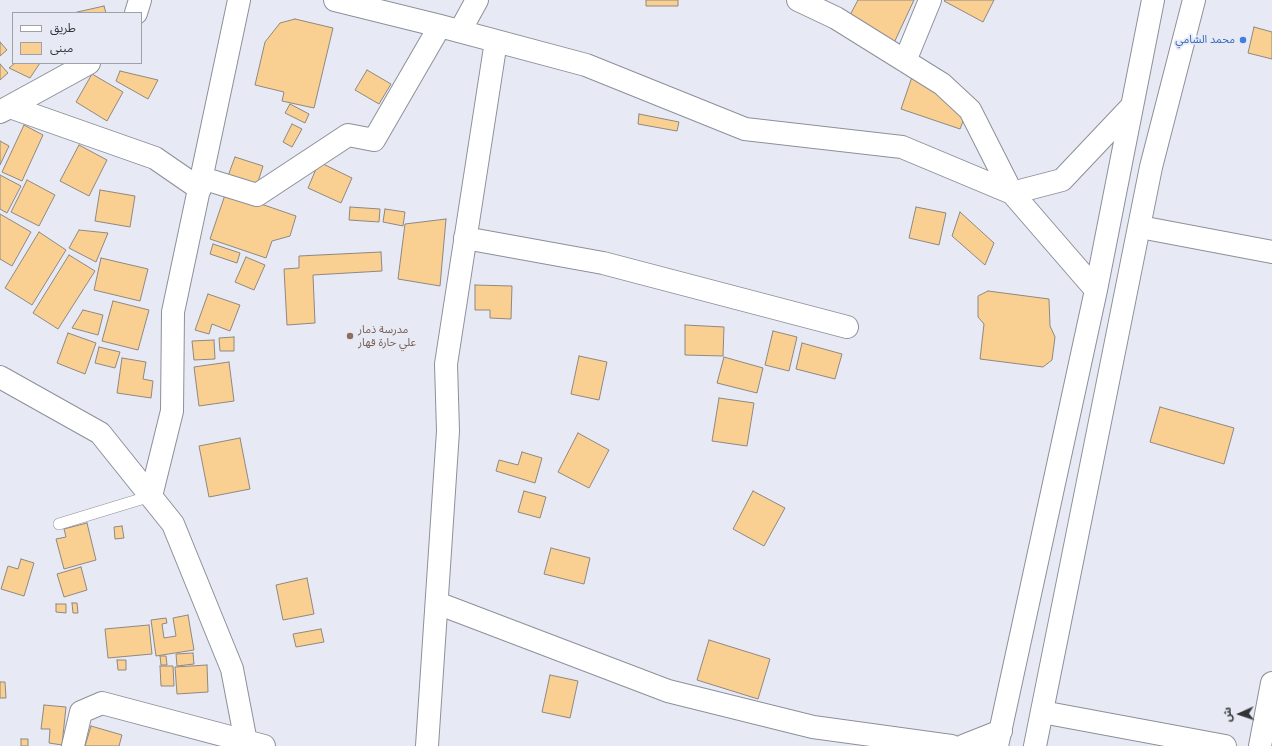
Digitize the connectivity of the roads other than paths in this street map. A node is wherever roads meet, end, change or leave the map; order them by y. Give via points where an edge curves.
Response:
1 (140, 0) edge
2 (239, 0) edge
3 (335, 0) edge
4 (477, 0) edge
5 (798, 0) edge
6 (930, 0) edge
7 (1153, 0) edge
8 (1194, 0) edge
9 (136, 12) edge
10 (450, 29) junction
11 (496, 40) junction
12 (905, 61) junction
13 (87, 64) edge
14 (1132, 106) junction
15 (4, 110) edge
16 (201, 183) junction
17 (1012, 193) junction
18 (1140, 227) junction
19 (466, 238) junction
20 (1272, 252) edge
21 (1096, 290) junction
22 (847, 327) dead end
23 (0, 377) edge
24 (151, 496) junction
25 (59, 524) dead end
26 (437, 603) junction
27 (1272, 683) edge
28 (1042, 712) junction
29 (999, 739) edge
30 (253, 745) edge
31 (73, 746) edge
32 (427, 746) edge
33 (951, 746) edge
34 (963, 746) edge
35 (1035, 746) edge
36 (1225, 746) edge
37 (1260, 746) edge

1 - 9 street
2 - 16 street
3 - 10 street
4 - 10 street
5 - 12 street via 836,18
6 - 12 street
7 - 14 street
8 - 18 street via 1152,167
10 - 11 street
10 - 16 street via 374,140 348,135 257,195
11 - 17 street via 586,65 745,129 902,147
11 - 19 street
12 - 17 street via 942,84 970,110
13 - 15 street
14 - 17 street via 1062,180
14 - 21 street
15 - 16 street via 10,107 155,158
16 - 24 street via 174,312 172,412
17 - 21 street
18 - 20 street
18 - 28 street
19 - 22 street via 603,263
19 - 26 street via 446,364 448,431
21 - 29 street
23 - 24 street via 100,433
24 - 25 lane
24 - 30 street via 173,524 232,669
26 - 32 street
26 - 33 street via 668,691 813,728
27 - 37 street
28 - 35 street
28 - 36 street
29 - 34 street
30 - 31 street via 102,703 81,712

